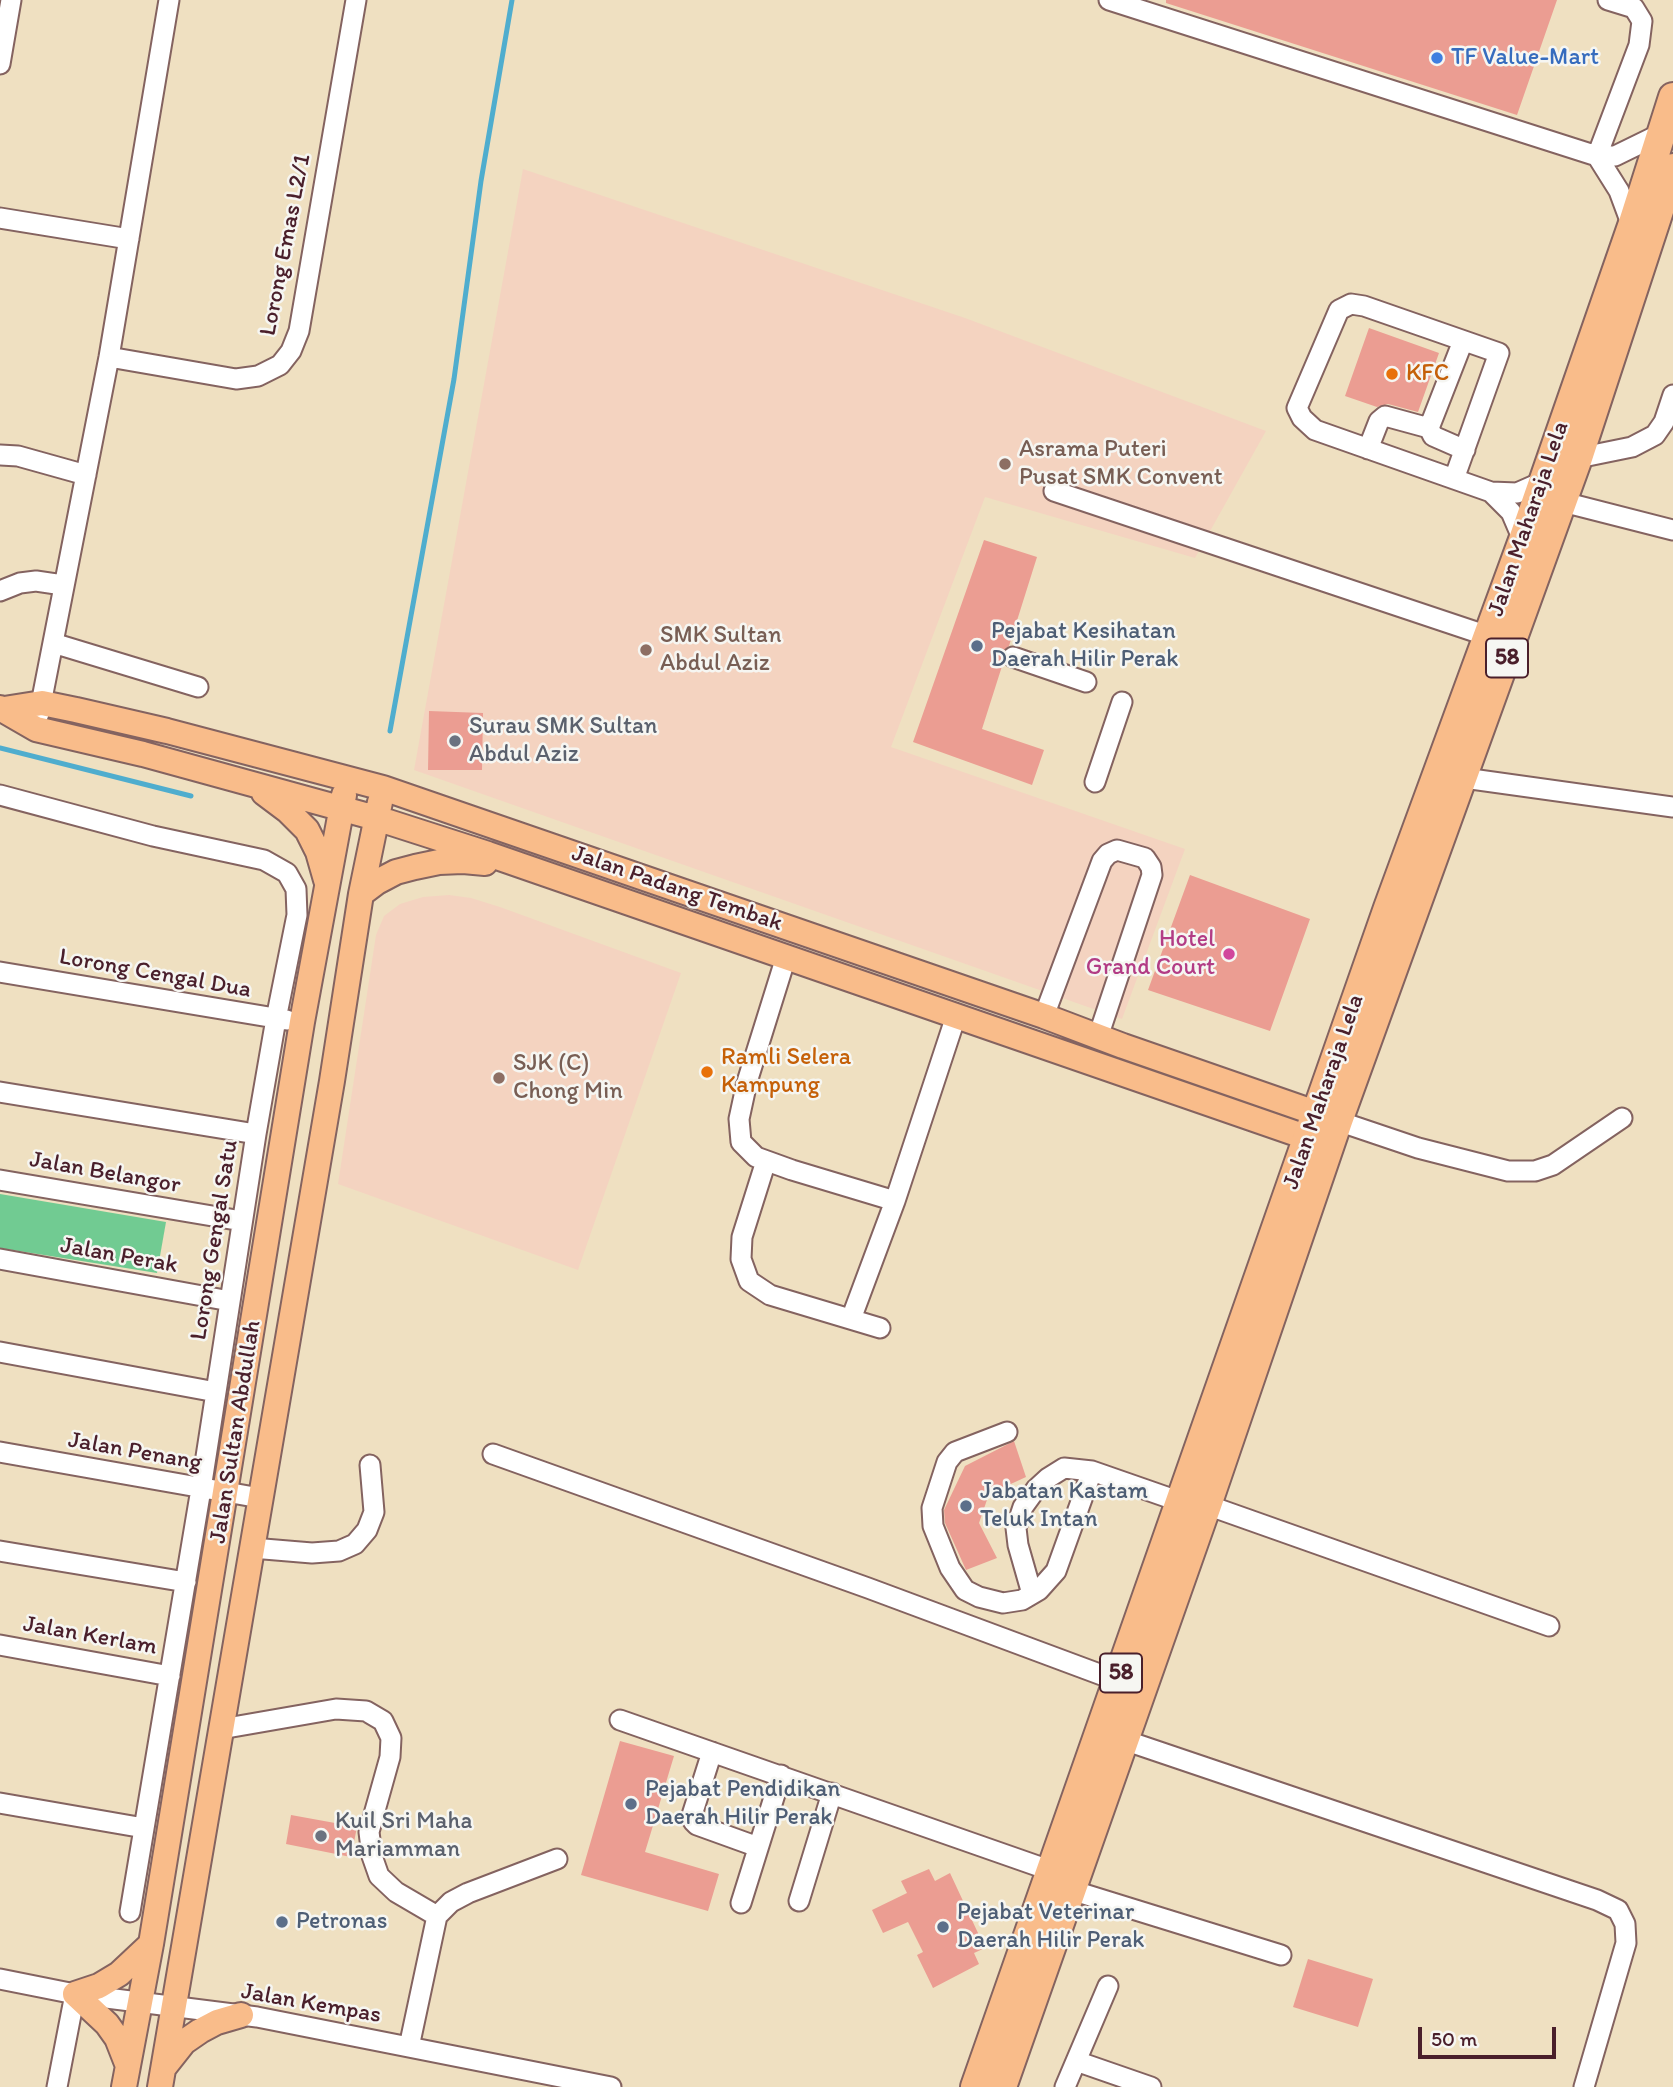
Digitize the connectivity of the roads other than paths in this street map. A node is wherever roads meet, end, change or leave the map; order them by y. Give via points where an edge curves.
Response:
1 (11, 0) edge
2 (169, 0) edge
3 (356, 0) edge
4 (1109, 0) edge
5 (1608, 0) edge
6 (0, 64) edge
7 (1673, 97) edge
8 (1662, 134) junction
9 (1597, 156) junction
10 (1672, 176) edge
11 (0, 218) edge
12 (1632, 226) junction
13 (130, 239) junction
14 (1463, 341) junction
15 (109, 357) junction
16 (1673, 396) edge
17 (1429, 428) junction
18 (1368, 449) junction
19 (1465, 450) junction
20 (0, 455) edge
21 (1578, 458) junction
22 (86, 475) junction
23 (1454, 479) junction
24 (1542, 482) junction
25 (1054, 491) dead end
26 (1491, 492) junction
27 (1563, 502) junction
28 (1673, 530) edge
29 (1523, 540) junction
30 (64, 585) junction
31 (0, 591) edge
32 (1488, 636) junction
33 (53, 643) junction
34 (1013, 657) dead end
35 (1086, 682) dead end
36 (198, 687) dead end
37 (1122, 702) dead end
38 (42, 703) junction
39 (2, 709) edge
40 (36, 729) junction
41 (348, 777) junction
42 (1464, 778) junction
43 (1095, 782) dead end
44 (249, 783) junction
45 (383, 788) junction
46 (0, 795) edge
47 (1673, 807) edge
48 (342, 809) junction
49 (376, 818) junction
50 (531, 869) junction
51 (327, 885) junction
52 (362, 894) junction
53 (786, 957) junction
54 (0, 972) edge
55 (956, 1016) junction
56 (1044, 1016) junction
57 (276, 1019) junction
58 (302, 1022) junction
59 (1098, 1037) junction
60 (332, 1081) junction
61 (0, 1092) edge
62 (1622, 1118) dead end
63 (1323, 1130) junction
64 (256, 1134) junction
65 (766, 1161) junction
66 (0, 1180) edge
67 (895, 1202) junction
68 (242, 1221) junction
69 (0, 1259) edge
70 (230, 1301) junction
71 (851, 1319) junction
72 (880, 1328) dead end
73 (0, 1352) edge
74 (216, 1392) junction
75 (1007, 1433) dead end
76 (0, 1452) edge
77 (493, 1454) dead end
78 (370, 1465) dead end
79 (1092, 1471) junction
80 (201, 1489) junction
81 (226, 1494) junction
82 (260, 1498) junction
83 (1194, 1503) junction
84 (252, 1548) junction
85 (0, 1551) edge
86 (186, 1582) junction
87 (1032, 1594) junction
88 (1549, 1626) dead end
89 (0, 1645) edge
90 (170, 1676) junction
91 (1118, 1681) junction
92 (620, 1720) dead end
93 (221, 1729) junction
94 (1124, 1740) junction
95 (712, 1752) junction
96 (781, 1775) junction
97 (832, 1793) junction
98 (0, 1803) edge
99 (145, 1828) junction
100 (758, 1847) junction
101 (557, 1859) dead end
102 (1061, 1880) junction
103 (799, 1901) dead end
104 (741, 1903) dead end
105 (130, 1912) dead end
106 (437, 1916) junction
107 (152, 1944) junction
108 (1281, 1955) dead end
109 (0, 1979) edge
110 (1108, 1986) dead end
111 (75, 1994) junction
112 (140, 2002) junction
113 (174, 2007) junction
114 (241, 2015) junction
115 (409, 2047) junction
116 (1076, 2062) junction
117 (126, 2077) edge
118 (162, 2078) edge
119 (57, 2087) edge
120 (611, 2087) edge
121 (975, 2087) edge
122 (1002, 2087) edge
123 (1065, 2087) edge
124 (1151, 2087) edge
125 (1584, 2087) edge

1 - 6 street
2 - 13 street
3 - 15 street, Lorong Emas L2/1 via 299,331 291,351 280,366 236,379
4 - 9 street
5 - 9 street via 1634,8 1642,21 1639,45
7 - 8 highway, Jalan Maharaja Lela / 58
8 - 9 street via 1615,156
8 - 12 highway, Jalan Maharaja Lela / 58
9 - 12 street via 1619,191
10 - 21 highway, Jalan Maharaja Lela / 58
11 - 13 street
12 - 24 highway, Jalan Maharaja Lela / 58
13 - 15 street
14 - 17 street
14 - 18 street via 1364,306 1351,304 1339,310 1297,408 1315,430
14 - 19 street via 1499,353
15 - 22 street
16 - 21 street via 1655,435 1632,447
17 - 18 street via 1385,416
17 - 19 street via 1433,436
18 - 23 street
19 - 23 street
20 - 22 street
21 - 27 highway, Jalan Maharaja Lela / 58
22 - 30 street
23 - 26 street
24 - 26 street via 1517,493
24 - 29 highway, Jalan Maharaja Lela / 58
25 - 32 street
26 - 29 street via 1511,512
27 - 28 street
27 - 42 highway, Jalan Maharaja Lela / 58
29 - 32 highway, Jalan Maharaja Lela / 58
30 - 31 street via 36,581
30 - 33 street
32 - 63 highway, Jalan Maharaja Lela / 58
33 - 36 street
33 - 38 street
34 - 35 street
37 - 43 street
38 - 39 main road, Jalan Padang Tembak
38 - 40 street
38 - 41 main road, Jalan Padang Tembak
39 - 40 main road, Jalan Padang Tembak
40 - 44 main road, Jalan Padang Tembak
41 - 45 main road, Jalan Padang Tembak
41 - 48 main road, Jalan Sultan Abdullah
42 - 47 street
42 - 63 highway, Jalan Maharaja Lela / 58
44 - 48 main road, Jalan Padang Tembak
44 - 51 main road via 307,830
45 - 49 main road, Jalan Sultan Abdullah
45 - 56 main road, Jalan Padang Tembak
46 - 57 street, Lorong Gengal Satu via 264,860 287,873 296,889 297,915
48 - 49 main road, Jalan Padang Tembak
48 - 51 main road, Jalan Sultan Abdullah
49 - 50 main road, Jalan Padang Tembak
49 - 52 main road, Jalan Sultan Abdullah
50 - 52 main road via 439,862 396,872
50 - 53 main road, Jalan Padang Tembak
51 - 58 main road, Jalan Sultan Abdullah
52 - 60 main road, Jalan Sultan Abdullah
53 - 55 main road, Jalan Padang Tembak
53 - 65 street via 739,1119 741,1142
54 - 57 street, Lorong Cengal Dua
55 - 63 main road, Jalan Padang Tembak
55 - 67 street
56 - 59 main road, Jalan Padang Tembak
56 - 59 street via 1102,861 1117,850 1145,858 1152,875
57 - 58 street, Lorong Cengal Dua
57 - 64 street, Lorong Gengal Satu
58 - 60 main road via 314,1033
58 - 81 main road, Jalan Sultan Abdullah
59 - 63 main road, Jalan Padang Tembak
60 - 82 main road, Jalan Sultan Abdullah
61 - 64 street
62 - 63 street via 1553,1165 1535,1171 1508,1171
63 - 83 highway, Jalan Maharaja Lela / 58
64 - 68 street, Lorong Gengal Satu
65 - 67 street
65 - 71 street via 741,1237 741,1259 749,1281 770,1295
66 - 68 street, Jalan Belangor
67 - 71 street
68 - 70 street, Lorong Gengal Satu
69 - 70 street, Jalan Perak
70 - 74 street, Lorong Gengal Satu
71 - 72 street
73 - 74 street
74 - 80 street, Lorong Gengal Satu
75 - 87 street via 955,1452 947,1462 932,1507 933,1526 950,1568 965,1590 1003,1603
76 - 80 street, Jalan Penang
77 - 91 street
78 - 84 street via 374,1512 355,1544 339,1551 312,1553
79 - 83 street
79 - 87 street via 1056,1571
79 - 87 street via 1064,1468 1042,1483 1023,1507 1016,1528
80 - 81 street, Jalan Penang
80 - 86 street, Lorong Gengal Satu
81 - 82 street, Jalan Penang
81 - 107 main road, Jalan Sultan Abdullah
82 - 84 main road, Jalan Sultan Abdullah
83 - 88 street
83 - 91 highway, Jalan Maharaja Lela / 58
83 - 94 highway, Jalan Maharaja Lela / 58
84 - 93 main road, Jalan Sultan Abdullah
85 - 86 street
86 - 90 street, Lorong Gengal Satu
89 - 90 street, Jalan Kerlam
90 - 99 street, Lorong Gengal Satu
91 - 102 highway, Jalan Maharaja Lela / 58
92 - 95 street
93 - 106 street via 336,1709 366,1711 383,1721 391,1738 390,1757 369,1832 372,1856 379,1876 396,1892
93 - 113 main road, Jalan Sultan Abdullah
94 - 102 highway, Jalan Maharaja Lela / 58
94 - 125 street via 1618,1910 1625,1924 1626,1943
95 - 96 street
95 - 100 street via 693,1821
96 - 97 street
96 - 100 street
97 - 102 street
97 - 103 street
98 - 99 street
99 - 105 street, Lorong Gengal Satu
100 - 104 street
101 - 106 street via 468,1893
102 - 108 street
102 - 121 highway, Jalan Maharaja Lela / 58
102 - 122 highway, Jalan Maharaja Lela / 58
106 - 115 street
107 - 111 main road via 119,1975
107 - 112 main road, Jalan Sultan Abdullah
109 - 111 street, Jalan Kempas
110 - 116 street
111 - 112 street, Jalan Kempas
111 - 117 main road via 117,2038
111 - 119 street
112 - 113 street, Jalan Kempas
112 - 117 main road, Jalan Sultan Abdullah
113 - 114 street, Jalan Kempas
113 - 118 main road, Jalan Sultan Abdullah
114 - 115 street, Jalan Kempas
114 - 118 main road via 217,2022 184,2042
115 - 120 street, Jalan Kempas
116 - 123 street
116 - 124 street

